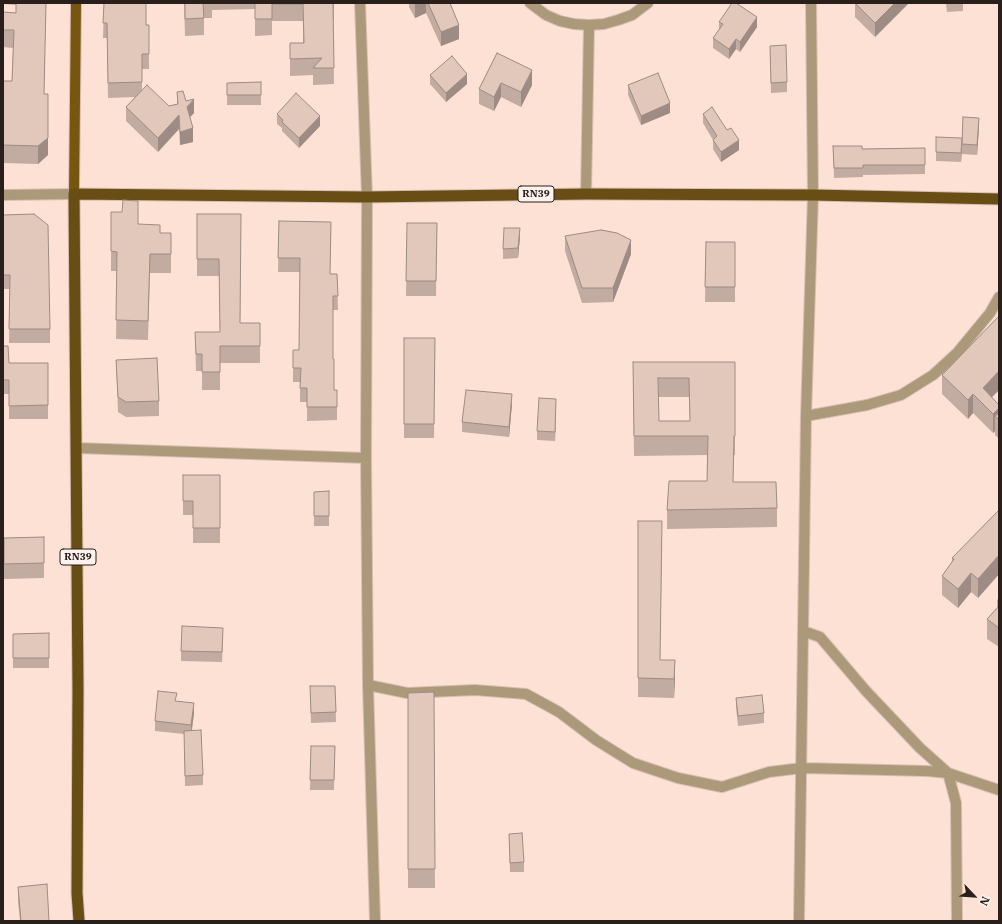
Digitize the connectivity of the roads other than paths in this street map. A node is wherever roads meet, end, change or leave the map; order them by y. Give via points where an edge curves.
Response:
1 (76, 3) edge
2 (360, 3) edge
3 (530, 3) edge
4 (648, 3) edge
5 (811, 3) edge
6 (589, 26) junction
7 (74, 194) junction
8 (586, 194) junction
9 (3, 195) edge
10 (813, 195) junction
11 (366, 197) junction
12 (999, 199) edge
13 (999, 297) edge
14 (806, 416) junction
15 (77, 448) junction
16 (366, 458) junction
17 (803, 631) junction
18 (368, 685) junction
19 (802, 768) junction
20 (948, 773) junction
21 (999, 790) edge
22 (79, 921) edge
23 (375, 921) edge
24 (799, 921) edge
25 (957, 921) edge

1 - 7 main road
2 - 11 street
3 - 6 street via 546,15 560,21
4 - 6 street via 632,15
5 - 10 street
6 - 8 street
7 - 9 street
7 - 11 highway, RN39
7 - 15 highway, RN39
8 - 10 highway, RN39
8 - 11 highway, RN39
10 - 12 highway, RN39
10 - 14 street
11 - 16 street
13 - 14 street via 990,313 957,353 934,374 901,395 867,405
14 - 17 street
15 - 16 street
15 - 22 highway, RN39
16 - 18 street
17 - 19 street
17 - 20 street via 820,637 882,708
18 - 19 street via 407,693 475,690 526,694 559,712 596,740 633,763 678,778 722,787 769,772
18 - 23 street
19 - 20 street
19 - 24 street
20 - 21 street
20 - 25 street via 956,803

